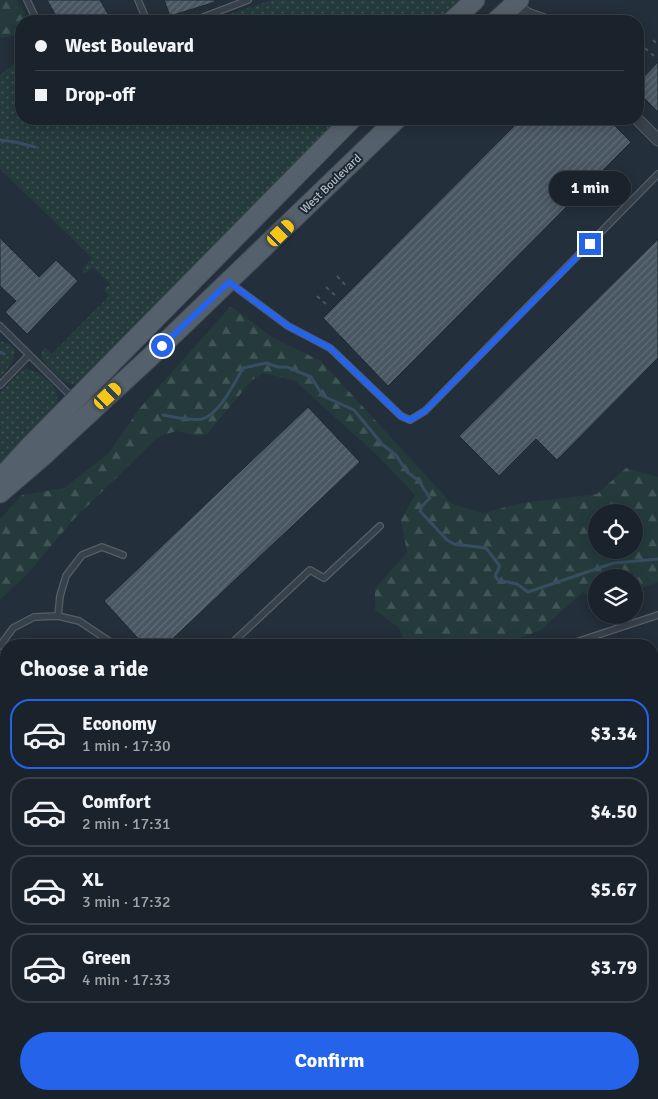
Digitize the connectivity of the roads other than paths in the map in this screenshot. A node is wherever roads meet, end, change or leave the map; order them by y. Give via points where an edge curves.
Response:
1 (27, 0) edge
2 (138, 0) edge
3 (248, 0) edge
4 (475, 0) edge
5 (523, 10) edge
6 (34, 15) edge
7 (144, 15) edge
8 (209, 15) edge
9 (459, 15) edge
10 (511, 15) edge
11 (346, 125) edge
12 (391, 125) edge
13 (643, 125) edge
14 (658, 140) edge
15 (658, 174) edge
16 (229, 282) junction
17 (0, 326) edge
18 (30, 355) junction
19 (0, 385) edge
20 (75, 400) junction
21 (0, 479) edge
22 (0, 493) edge
23 (380, 526) dead end
24 (122, 554) dead end
25 (658, 615) edge
26 (58, 616) junction
27 (5, 639) edge
28 (107, 639) edge
29 (236, 639) edge
30 (585, 639) edge

1 - 6 lane
2 - 7 lane
3 - 8 lane
4 - 9 main road
5 - 10 main road
11 - 20 main road
12 - 16 main road, West Boulevard
13 - 14 street
15 - 16 lane via 425,411 410,420 401,416 330,348 288,326
16 - 22 main road, West Boulevard
17 - 18 lane
18 - 19 lane
18 - 20 lane
20 - 21 main road
23 - 29 lane via 324,578 310,570
24 - 26 lane via 102,547 82,555 66,576
25 - 30 lane
26 - 27 lane via 34,617 14,628
26 - 28 lane via 79,621

